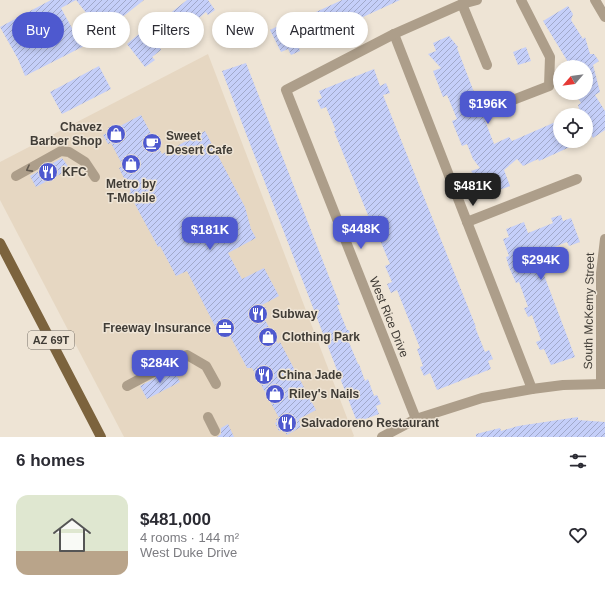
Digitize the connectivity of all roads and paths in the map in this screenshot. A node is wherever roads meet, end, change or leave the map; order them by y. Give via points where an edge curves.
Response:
1 (477, 0) edge
2 (521, 0) edge
3 (595, 0) edge
4 (462, 4) junction
5 (605, 17) edge
6 (394, 34) junction
7 (487, 65) dead end
8 (496, 107) dead end
9 (16, 176) dead end
10 (94, 177) dead end
11 (577, 179) dead end
12 (467, 222) junction
13 (605, 239) edge
14 (0, 244) edge
15 (216, 384) dead end
16 (603, 384) edge
17 (127, 386) dead end
18 (532, 389) junction
19 (208, 417) dead end
20 (416, 419) junction
21 (215, 431) dead end
22 (101, 437) edge
23 (382, 437) edge

1 - 4 street
2 - 8 street via 550,57 549,86
3 - 5 street
4 - 6 street
4 - 7 street
6 - 12 street
6 - 20 street, West Rice Drive via 286,90
10 -> 9 street via 85,162 66,151
11 - 12 street
12 - 18 street
13 - 16 street, South McKemy Street via 601,273
14 - 22 main road, AZ 69T
15 - 17 street via 206,366 187,355
16 - 18 street
18 - 20 street via 482,398
19 - 21 street
20 - 23 street

